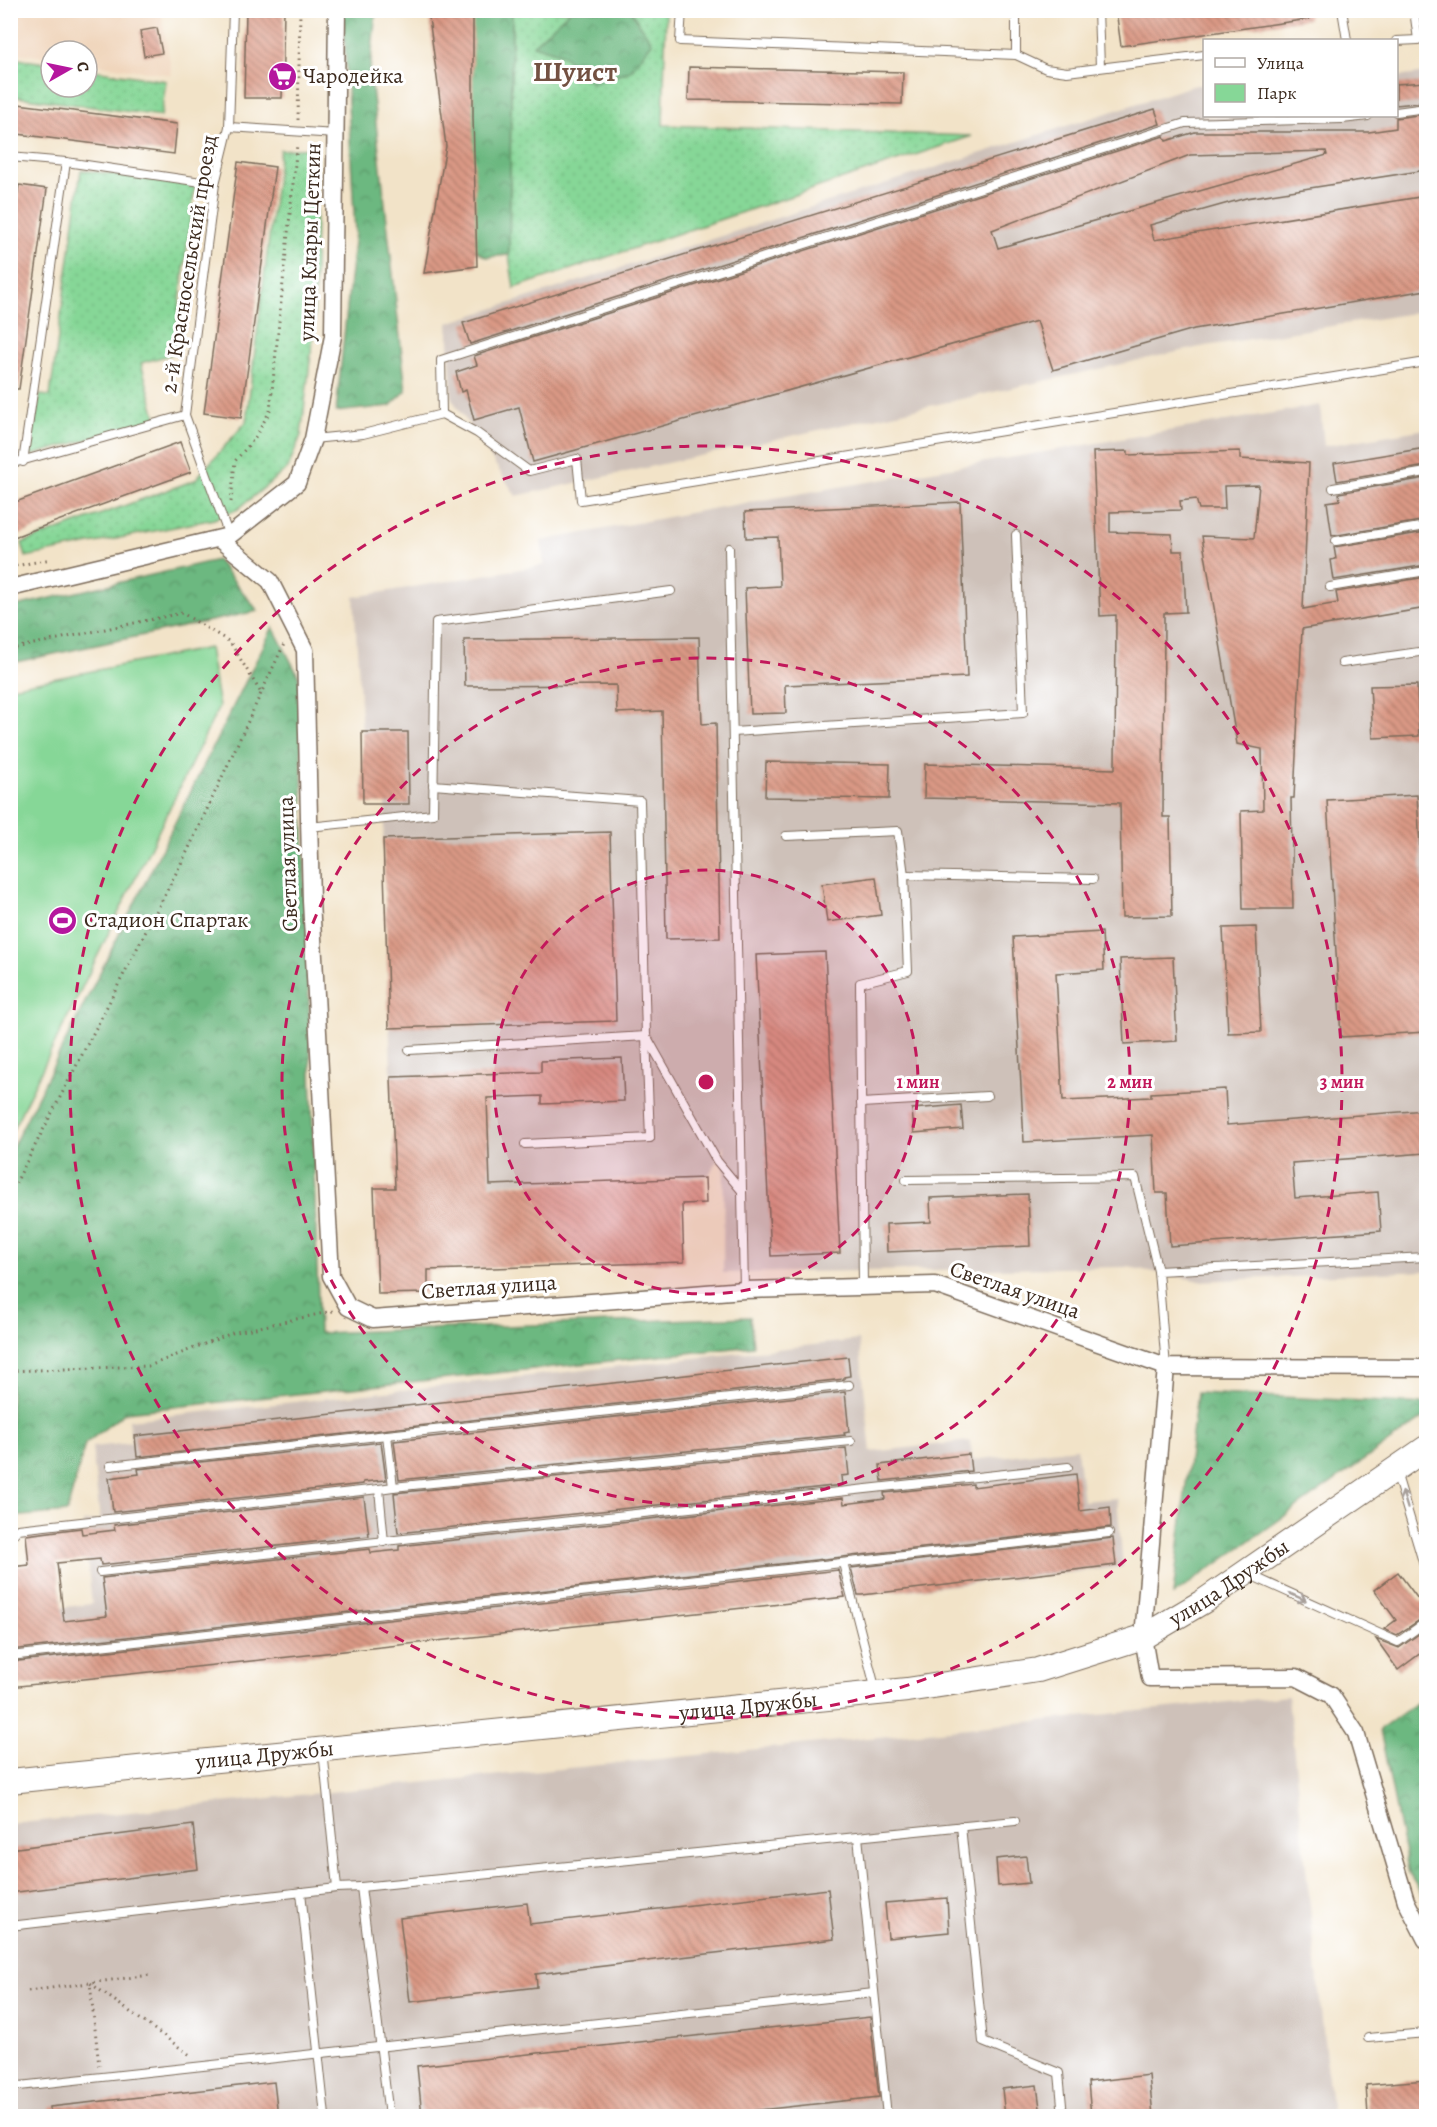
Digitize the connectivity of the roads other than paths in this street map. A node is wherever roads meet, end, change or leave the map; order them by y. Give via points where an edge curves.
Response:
1 (233, 10) edge
2 (337, 10) edge
3 (682, 10) edge
4 (1016, 10) edge
5 (1098, 10) edge
6 (1342, 10) edge
7 (1414, 10) edge
8 (1347, 39) edge
9 (1422, 40) edge
10 (1398, 41) edge
11 (1016, 55) junction
12 (1203, 55) edge
13 (1100, 67) junction
14 (1426, 108) edge
15 (1398, 112) edge
16 (1359, 117) edge
17 (229, 127) junction
18 (336, 134) junction
19 (10, 157) edge
20 (66, 162) junction
21 (215, 184) junction
22 (1426, 362) edge
23 (442, 414) junction
24 (185, 415) junction
25 (313, 439) junction
26 (23, 462) junction
27 (10, 464) edge
28 (1426, 472) edge
29 (1333, 488) dead end
30 (1426, 526) edge
31 (224, 533) junction
32 (1016, 535) dead end
33 (1336, 541) dead end
34 (729, 548) dead end
35 (1426, 571) edge
36 (1330, 587) dead end
37 (10, 588) edge
38 (671, 591) dead end
39 (1426, 651) edge
40 (1342, 663) dead end
41 (733, 732) junction
42 (433, 785) junction
43 (309, 827) junction
44 (786, 836) dead end
45 (904, 874) junction
46 (1093, 879) dead end
47 (646, 1036) junction
48 (409, 1050) dead end
49 (987, 1096) dead end
50 (861, 1103) junction
51 (525, 1144) dead end
52 (906, 1180) dead end
53 (742, 1191) junction
54 (1426, 1257) edge
55 (1158, 1271) junction
56 (863, 1287) junction
57 (744, 1290) junction
58 (1166, 1367) junction
59 (1426, 1368) edge
60 (849, 1385) dead end
61 (387, 1436) junction
62 (850, 1441) dead end
63 (1426, 1448) edge
64 (110, 1466) dead end
65 (1068, 1467) dead end
66 (1396, 1469) junction
67 (393, 1487) junction
68 (379, 1489) junction
69 (1108, 1533) dead end
70 (10, 1538) edge
71 (384, 1542) junction
72 (843, 1563) junction
73 (100, 1572) dead end
74 (1426, 1572) edge
75 (1245, 1573) junction
76 (1426, 1622) edge
77 (1143, 1637) junction
78 (10, 1656) edge
79 (876, 1693) junction
80 (322, 1749) junction
81 (10, 1781) edge
82 (1015, 1821) dead end
83 (962, 1826) junction
84 (858, 1837) junction
85 (361, 1887) junction
86 (337, 1888) junction
87 (301, 1892) junction
88 (1406, 1901) junction
89 (1426, 1914) edge
90 (10, 1926) edge
91 (1426, 1940) edge
92 (874, 1993) junction
93 (1426, 2033) edge
94 (1368, 2038) dead end
95 (380, 2048) junction
96 (318, 2054) junction
97 (10, 2087) edge
98 (325, 2116) edge
99 (388, 2116) edge
100 (887, 2116) edge
101 (1063, 2116) edge

1 - 17 lane, 2-й Красносельский проезд
2 - 18 street, улица Клары Цеткин
3 - 11 lane via 680,41
4 - 11 lane
5 - 13 lane
6 - 8 lane
7 - 9 lane
9 - 10 lane
11 - 13 lane via 1056,71
12 - 13 lane
14 - 15 lane
16 - 23 lane via 1185,123 441,360
17 - 18 lane
17 - 21 lane, 2-й Красносельский проезд
18 - 25 street, улица Клары Цеткин via 333,336
19 - 20 lane
20 - 21 lane
20 - 26 lane
21 - 24 lane, 2-й Красносельский проезд
22 - 23 lane via 581,500 577,459 529,471 477,433
23 - 25 lane via 363,434
24 - 26 lane, 2-й Красносельский проезд
24 - 31 lane
25 - 31 street, улица Клары Цеткин via 297,483
26 - 27 lane, 2-й Красносельский проезд
28 - 29 lane
30 - 33 lane
31 - 37 street, улица Клары Цеткин
31 - 43 street, Светлая улица via 270,581 305,650
32 - 41 lane via 1023,712
34 - 41 lane
35 - 36 lane
38 - 42 lane via 436,622
39 - 40 lane
41 - 53 lane
42 - 43 lane via 433,814
42 - 47 lane via 640,801
43 - 57 street, Светлая улица via 331,1276 348,1307 373,1319
44 - 45 lane via 898,831
45 - 46 lane
45 - 50 lane via 908,970 860,983
47 - 48 lane
47 - 51 lane via 650,1138
47 - 53 lane via 717,1161
49 - 50 lane
50 - 56 lane
52 - 55 lane via 1135,1177
53 - 57 lane
54 - 55 lane
55 - 58 lane
56 - 57 street, Светлая улица
56 - 58 street, Светлая улица via 935,1285
58 - 59 street, Светлая улица
58 - 77 street
60 - 61 lane
61 - 64 lane
61 - 67 lane
62 - 67 lane
63 - 66 street, улица Дружбы
65 - 71 lane
74 -> 66 lane
66 - 75 street, улица Дружбы
67 - 68 lane
68 - 70 lane via 18,1529
68 - 71 lane
69 - 72 lane
71 - 73 lane
72 - 78 lane
72 - 79 lane
75 -> 76 lane via 1398,1642
75 - 77 street, улица Дружбы
77 - 79 street, улица Дружбы via 1038,1670
77 - 88 street via 1150,1678 1296,1677 1331,1695 1356,1732
79 - 80 street, улица Дружбы
80 - 81 street, улица Дружбы
80 - 86 lane
82 - 83 lane
83 - 84 lane
83 - 101 lane via 983,2042 1059,2073
84 - 85 lane
84 - 92 lane
85 - 86 lane
85 - 95 lane
86 - 87 lane
87 - 90 lane
87 - 96 lane
88 - 89 street
88 - 91 street
92 - 95 lane
92 - 100 lane
93 - 94 lane
95 - 96 lane
95 - 99 lane
96 - 97 lane
96 - 98 lane

